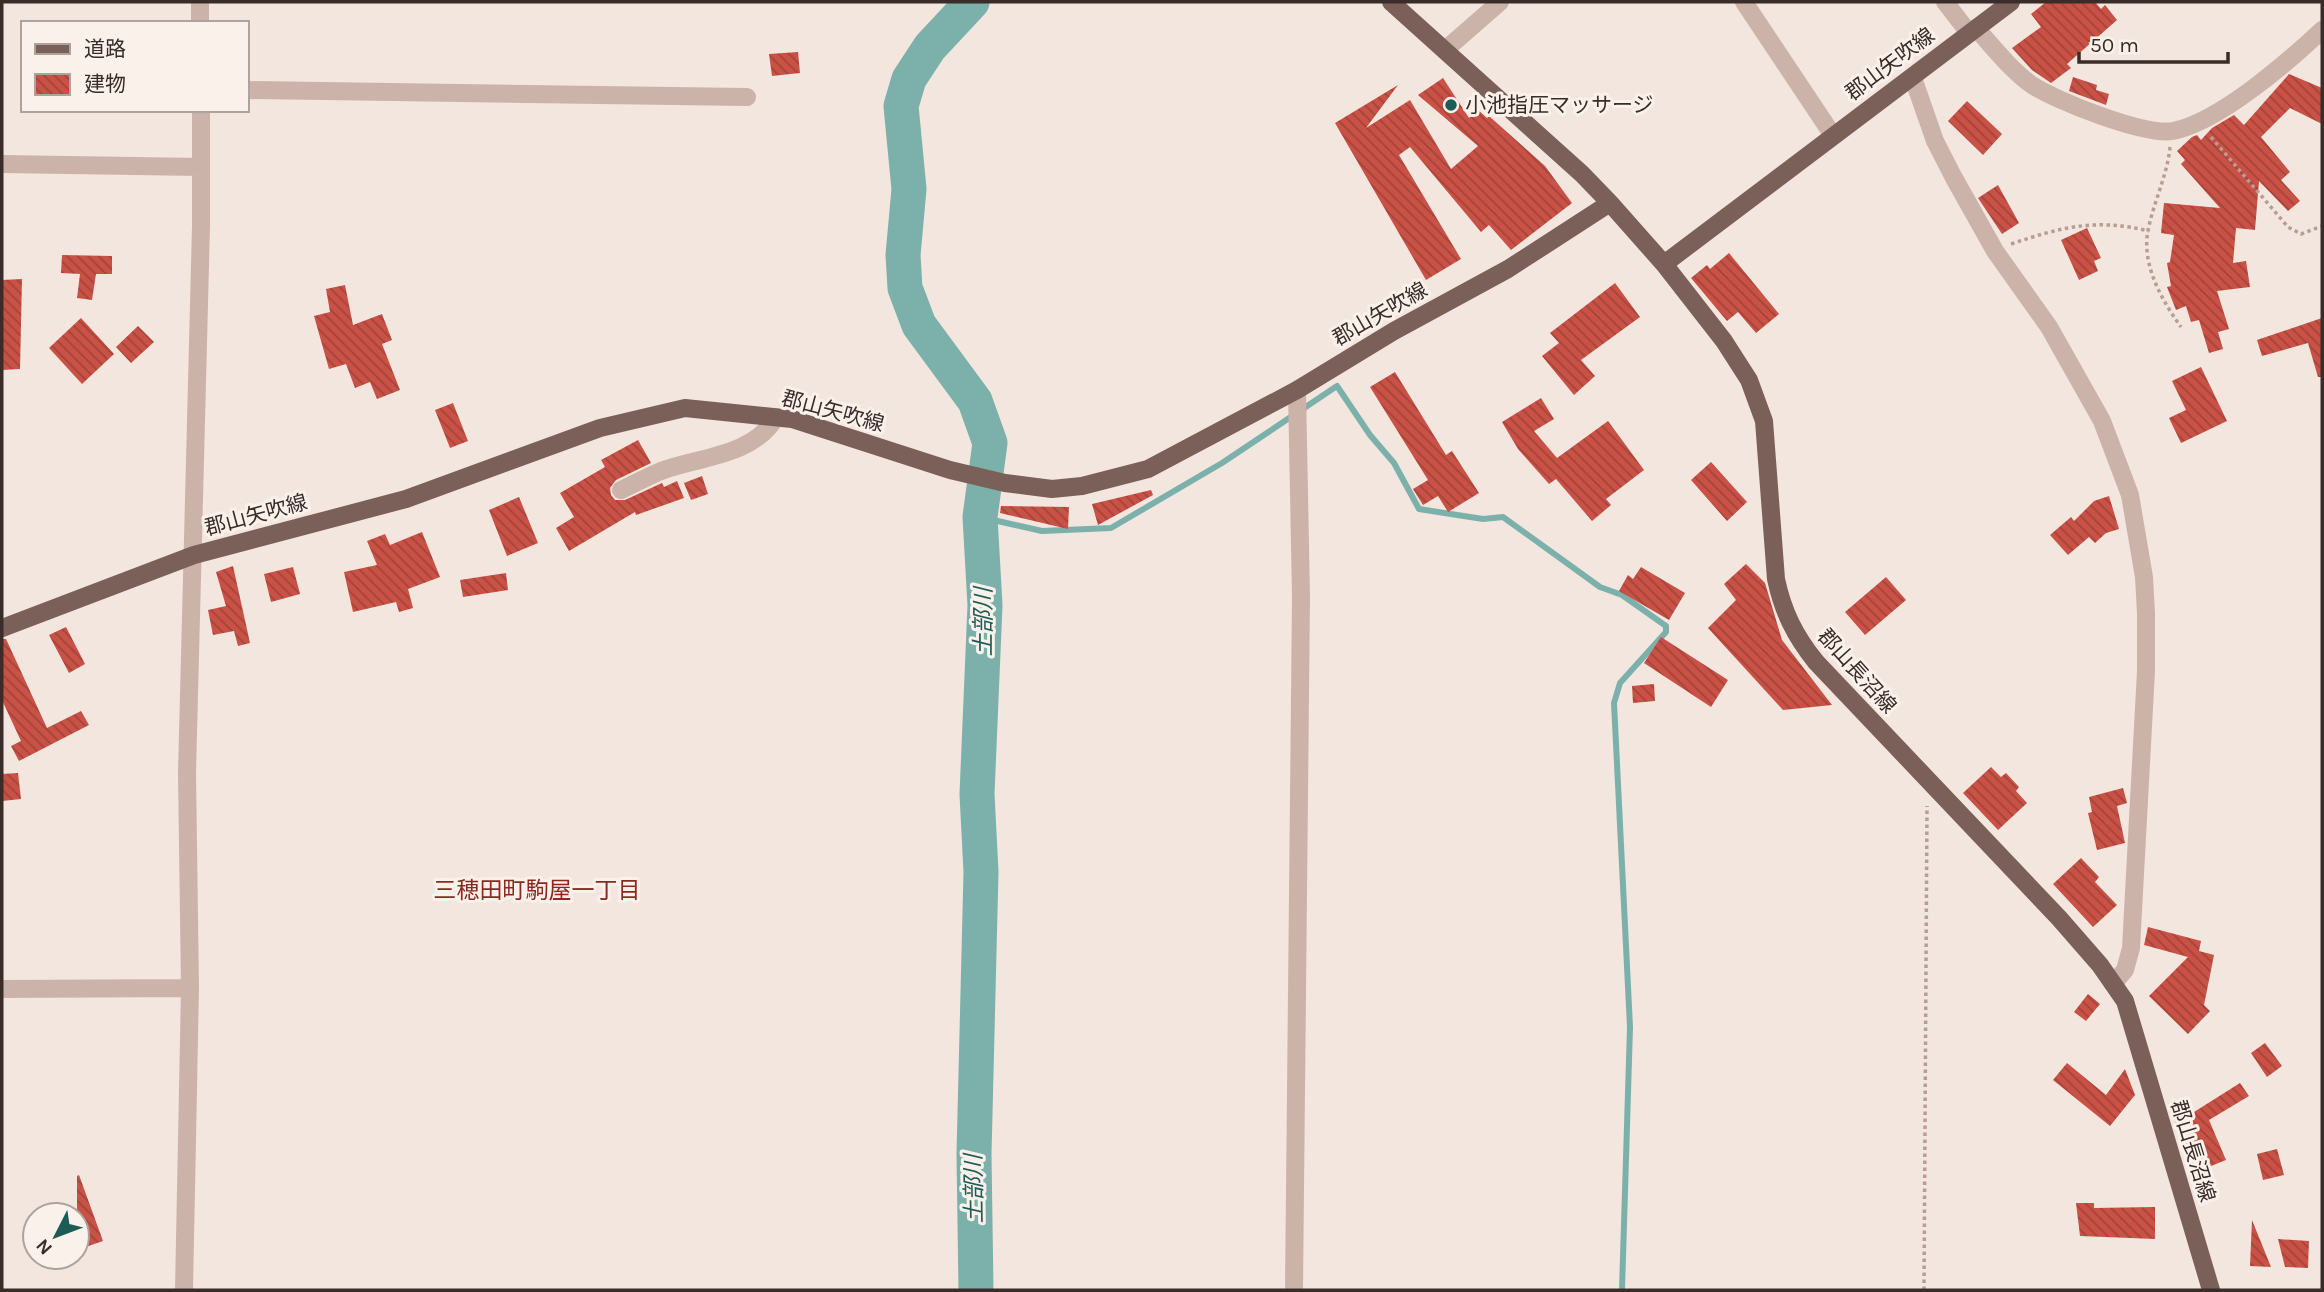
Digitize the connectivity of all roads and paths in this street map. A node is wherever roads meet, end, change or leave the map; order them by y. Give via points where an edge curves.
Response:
1 (200, 2) edge
2 (1391, 2) edge
3 (1500, 2) edge
4 (1744, 2) edge
5 (1945, 2) edge
6 (2011, 2) edge
7 (1994, 8) edge
8 (200, 21) edge
9 (1973, 30) junction
10 (2322, 30) edge
11 (1445, 50) junction
12 (1913, 78) junction
13 (248, 90) edge
14 (747, 97) dead end
15 (201, 112) edge
16 (2198, 122) junction
17 (2170, 131) junction
18 (1832, 134) junction
19 (2, 164) edge
20 (200, 167) junction
21 (1610, 203) junction
22 (2322, 226) edge
23 (2149, 231) junction
24 (1995, 251) junction
25 (1664, 264) junction
26 (2181, 327) dead end
27 (1297, 390) junction
28 (776, 417) junction
29 (621, 490) dead end
30 (194, 555) junction
31 (2, 628) edge
32 (1932, 786) junction
33 (2113, 984) junction
34 (190, 988) junction
35 (2, 989) edge
36 (184, 1290) edge
37 (1294, 1290) edge
38 (1924, 1290) edge
39 (2211, 1290) edge

1 - 8 street
2 - 11 main road, 郡山長沼線
3 - 11 street
4 - 18 street
5 - 9 street
6 - 7 main road, 郡山矢吹線
7 - 9 main road, 郡山矢吹線
9 - 12 main road, 郡山矢吹線
9 - 17 street via 2027,80 2055,97 2144,129
10 - 16 street via 2293,58
11 - 21 main road, 郡山長沼線
12 - 18 main road, 郡山矢吹線
12 - 24 street via 1935,141
13 - 14 street
15 - 20 street
16 - 17 street
16 - 22 path via 2288,227 2301,234
17 - 23 path via 2169,153
18 - 25 main road, 郡山矢吹線
19 - 20 street
20 - 30 street
21 - 25 main road, 郡山長沼線
21 - 27 main road, 郡山矢吹線 via 1508,269
23 - 24 path via 2085,223 2045,231
23 - 26 path via 2147,251 2157,289
24 - 33 street via 2049,327 2102,421 2130,495 2144,577 2146,671 2131,948 2125,970
25 - 32 main road, 郡山長沼線 via 1724,341 1759,401 1767,437 1776,579 1792,629 1816,662
27 - 28 main road, 郡山矢吹線 via 1147,469 1052,489 950,470
27 - 37 street via 1301,597
28 - 29 street via 757,438 736,449 661,471
28 - 30 main road, 郡山矢吹線 via 685,408 600,428 406,499
30 - 31 main road, 郡山矢吹線
30 - 34 street via 187,773
32 - 33 main road, 郡山長沼線 via 2059,918
32 - 38 path via 1925,860
33 - 39 main road, 郡山長沼線 via 2125,1001
34 - 35 street
34 - 36 street

